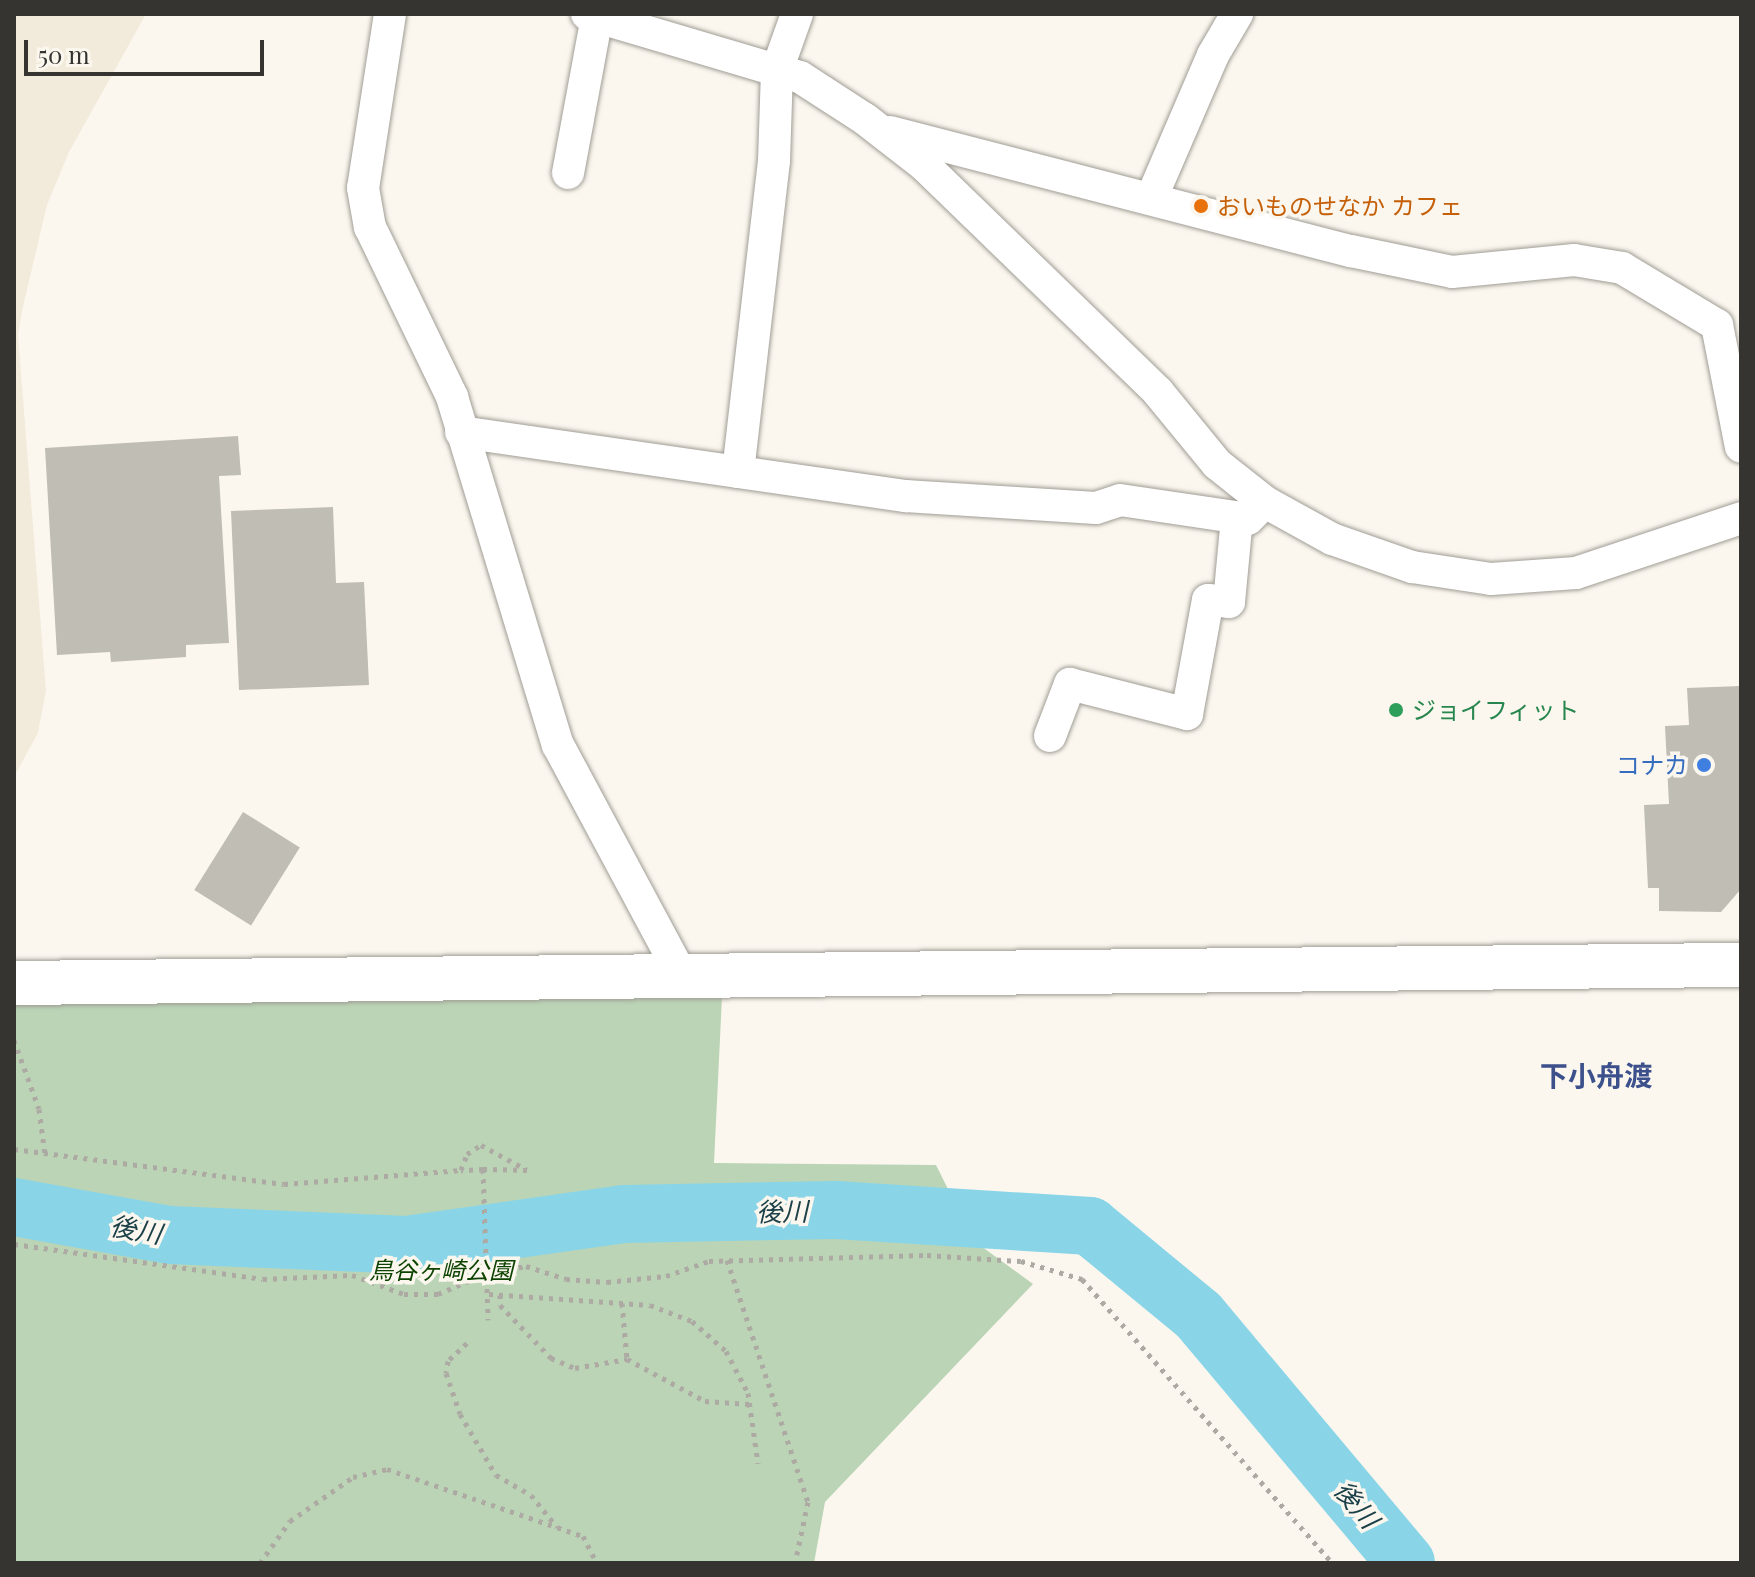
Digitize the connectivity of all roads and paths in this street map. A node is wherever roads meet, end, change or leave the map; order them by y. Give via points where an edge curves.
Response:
1 (390, 14) edge
2 (797, 14) edge
3 (1237, 14) edge
4 (592, 16) edge
5 (777, 70) junction
6 (880, 130) junction
7 (568, 173) dead end
8 (1151, 199) junction
9 (461, 432) junction
10 (1741, 447) edge
11 (738, 472) junction
12 (1265, 502) junction
13 (1237, 517) junction
14 (1741, 518) edge
15 (1050, 736) dead end
16 (1741, 965) edge
17 (682, 976) junction
18 (14, 983) edge
19 (14, 1040) edge
20 (14, 1149) edge
21 (45, 1155) junction
22 (483, 1169) junction
23 (461, 1170) junction
24 (14, 1244) edge
25 (727, 1260) junction
26 (489, 1272) junction
27 (489, 1294) junction
28 (500, 1295) junction
29 (622, 1303) junction
30 (488, 1320) dead end
31 (467, 1343) dead end
32 (627, 1359) junction
33 (749, 1404) junction
34 (758, 1463) dead end
35 (557, 1527) junction
36 (260, 1563) edge
37 (597, 1563) edge
38 (795, 1563) edge
39 (1332, 1563) edge

1 - 9 street via 363,188 370,227 452,397
2 - 5 street
3 - 8 street via 1213,55
4 - 5 street
4 - 7 street
5 - 6 street via 800,77
5 - 11 street via 774,161
6 - 8 street
6 - 12 street via 924,165 1158,392 1217,464
8 - 10 street via 1452,272 1574,260 1622,268 1717,325
9 - 11 street
9 - 17 street via 558,745
11 - 13 street via 905,496 1096,508 1120,500
12 - 13 street via 1248,519
12 - 14 street via 1332,539 1412,567 1491,579 1576,573
13 - 15 street via 1229,602 1208,600 1187,714 1070,684
16 - 17 street
17 - 18 street
19 - 21 path via 39,1109
20 - 21 path
21 - 23 path via 284,1184
22 - 23 path
22 - 23 path via 527,1170 481,1145 467,1154
22 - 26 path
24 - 26 path via 263,1279 352,1275 404,1294 438,1294
25 - 26 path via 666,1276 607,1282 566,1279 526,1266
25 - 38 path via 808,1502
25 - 39 path via 927,1255 1021,1261 1082,1279
26 - 27 path
27 - 28 path
27 - 30 path
28 - 29 path
28 - 32 path via 500,1305 551,1358 575,1368
29 - 32 path
29 - 33 path via 650,1305 692,1321 726,1351
31 - 35 path via 448,1361 446,1373 460,1414 496,1475 531,1495
32 - 33 path via 705,1401
33 - 34 path
35 - 36 path via 387,1469 353,1477 290,1521
35 - 37 path via 583,1536

